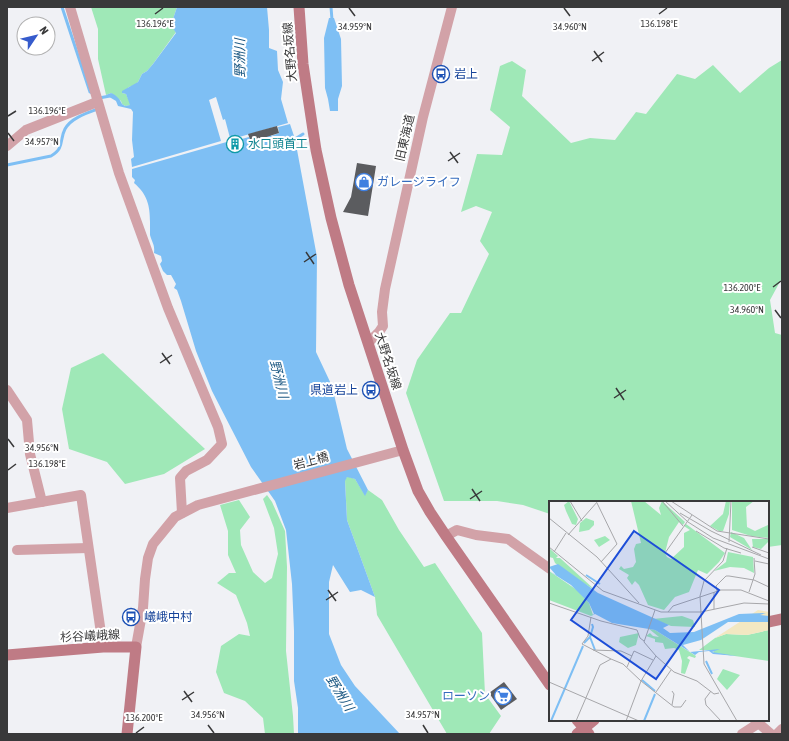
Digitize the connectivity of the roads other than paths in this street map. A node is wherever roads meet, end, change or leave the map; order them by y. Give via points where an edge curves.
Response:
1 (70, 7) edge
2 (299, 7) edge
3 (452, 7) edge
4 (97, 102) junction
5 (7, 146) edge
6 (369, 342) junction
7 (7, 390) edge
8 (403, 450) junction
9 (42, 502) junction
10 (7, 508) edge
11 (182, 513) junction
12 (446, 536) junction
13 (88, 548) junction
14 (17, 550) dead end
15 (549, 568) edge
16 (782, 619) edge
17 (769, 622) edge
18 (102, 647) junction
19 (136, 647) junction
20 (7, 655) edge
21 (549, 684) edge
22 (593, 721) edge
23 (757, 722) edge
24 (582, 729) edge
25 (782, 729) edge
26 (127, 734) edge
27 (742, 734) edge
28 (771, 734) edge
29 (777, 734) edge

1 - 4 street
2 - 6 main road, 大野名坂線 via 303,64 316,150 349,285
3 - 6 street, 旧東海道 via 423,117 385,289 383,326
4 - 5 street via 26,130
4 - 11 street via 140,234 218,427 222,444 207,460 186,471 180,478
6 - 8 main road, 大野名坂線
7 - 9 street via 27,420 30,454
8 - 11 street, 岩上橋 via 247,491 198,505
8 - 12 main road, 大野名坂線 via 418,491
9 - 10 street
9 - 13 street via 81,495
11 - 19 street, 岩上橋 via 175,517 153,544 148,558
12 - 15 street via 457,530 508,539
12 - 21 main road, 大野名坂線
13 - 14 street
13 - 18 street
16 - 17 main road
18 - 19 main road, 杉谷嶬峨線
18 - 20 main road, 杉谷嶬峨線
19 - 26 main road, 杉谷嶬峨線
22 - 24 main road
23 - 27 street
23 - 28 street
25 - 29 street

